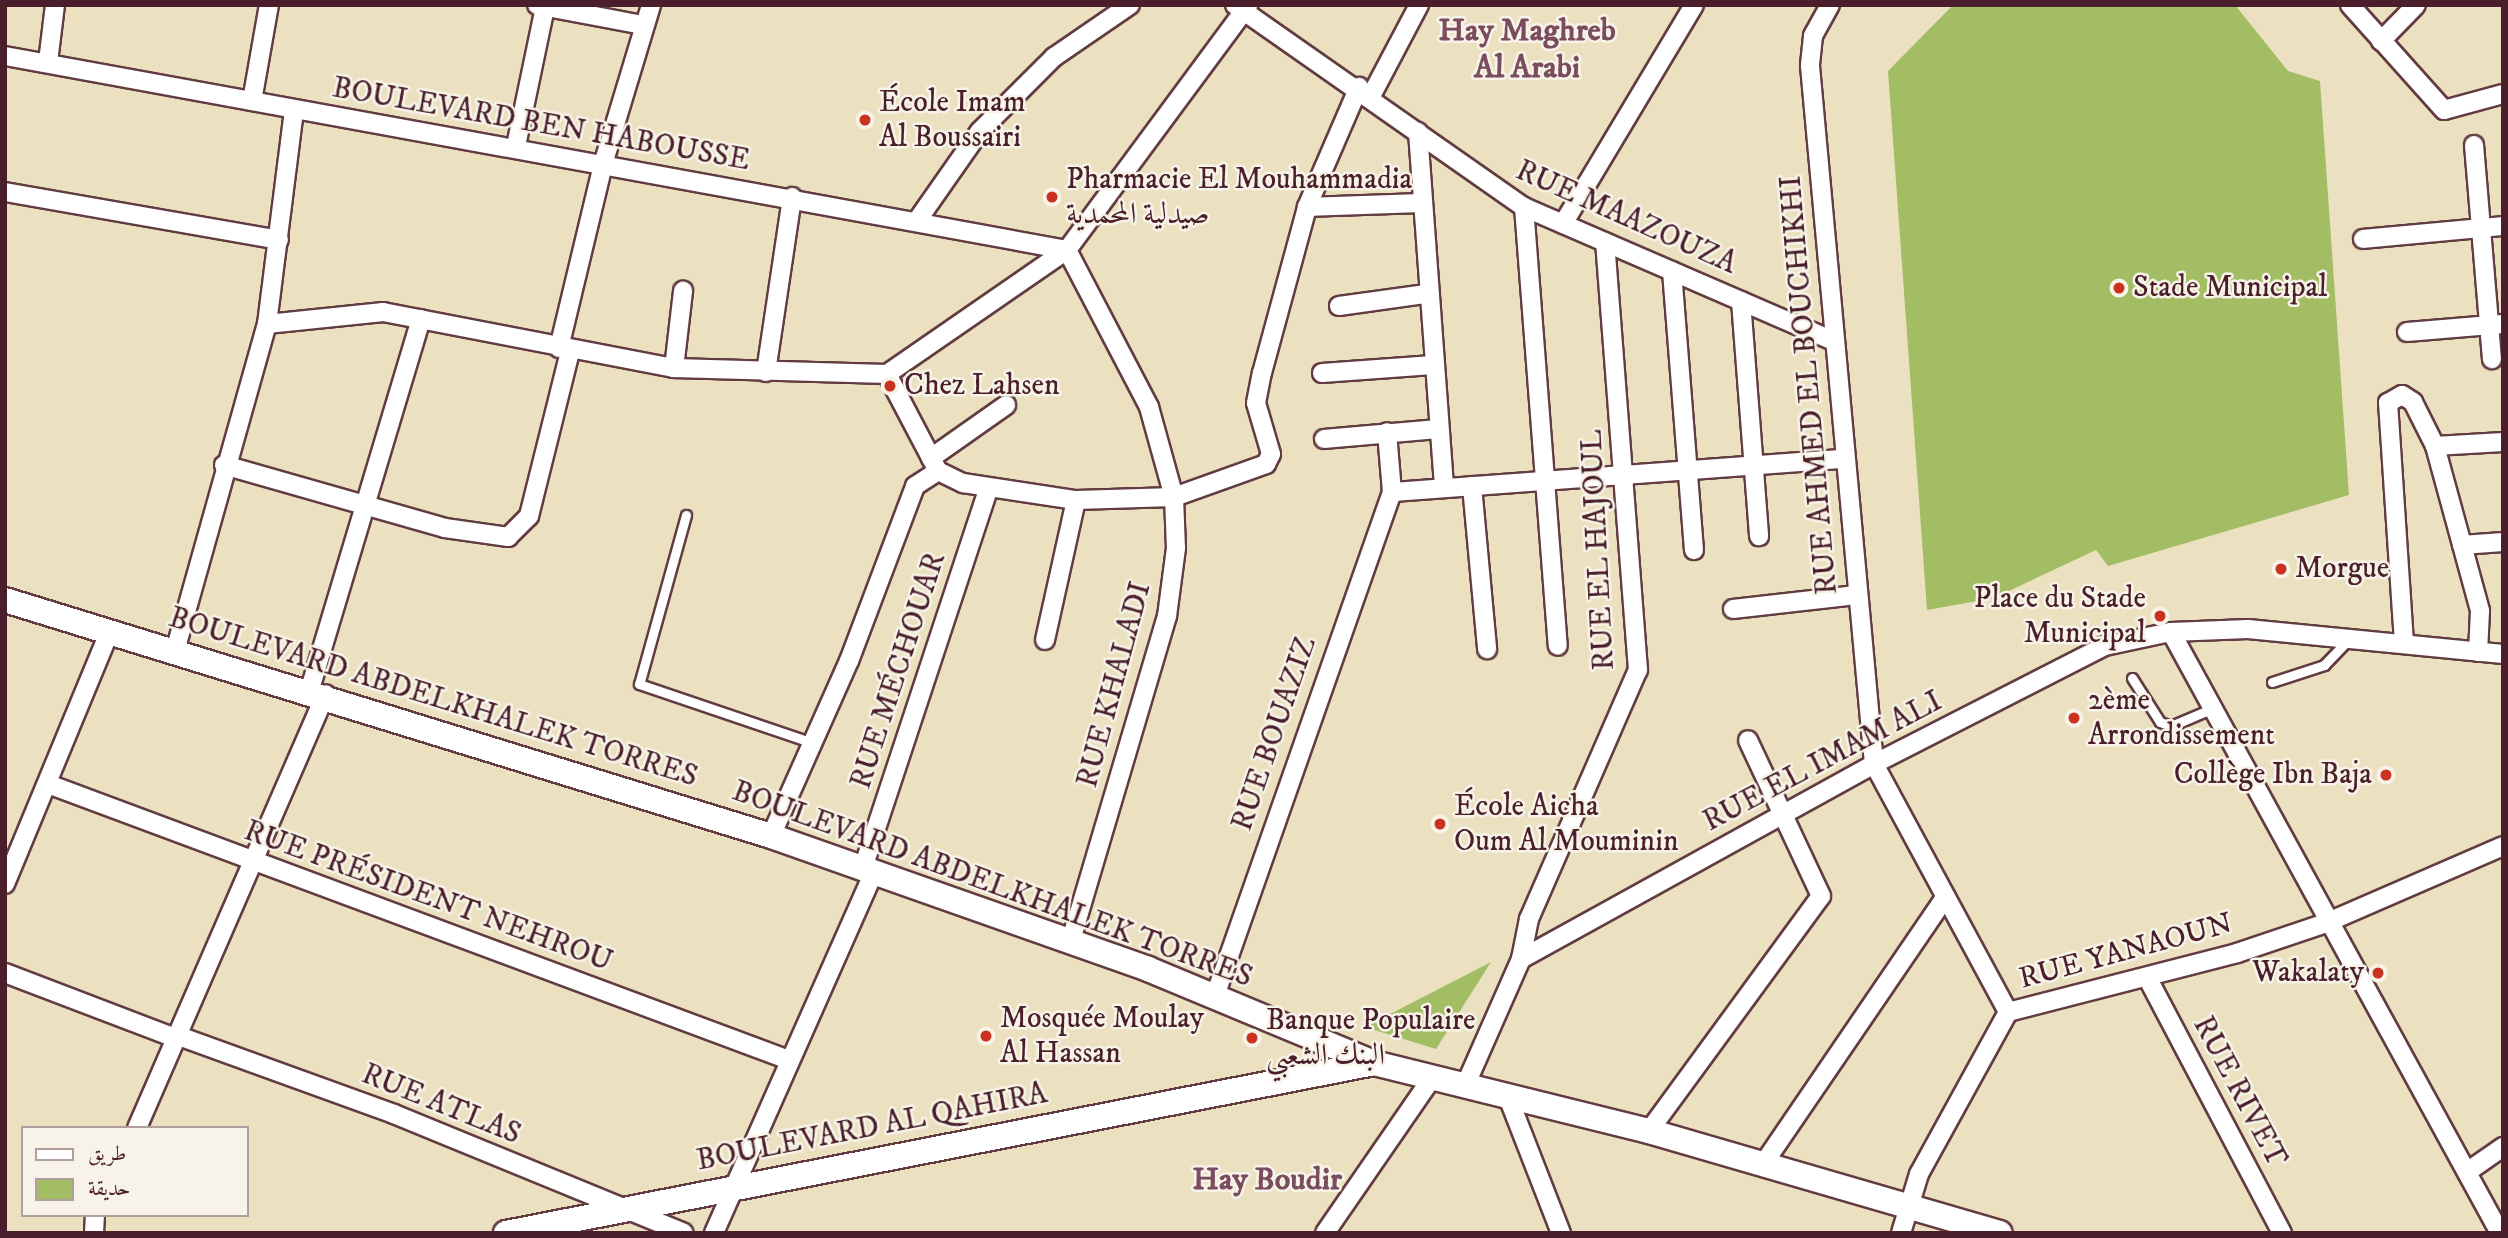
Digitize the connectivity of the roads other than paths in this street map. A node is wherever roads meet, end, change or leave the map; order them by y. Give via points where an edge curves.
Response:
1 (55, 5) edge
2 (269, 5) edge
3 (651, 5) edge
4 (1130, 5) edge
5 (1419, 5) edge
6 (1695, 5) edge
7 (1830, 5) edge
8 (2350, 5) edge
9 (2416, 5) edge
10 (541, 6) edge
11 (1243, 7) edge
12 (643, 25) junction
13 (2381, 41) junction
14 (5, 56) edge
15 (48, 62) junction
16 (1365, 92) junction
17 (2503, 94) edge
18 (252, 101) junction
19 (294, 111) junction
20 (1418, 132) junction
21 (2474, 145) dead end
22 (516, 146) junction
23 (604, 161) junction
24 (5, 192) edge
25 (792, 197) junction
26 (1420, 203) junction
27 (1307, 207) junction
28 (1524, 207) junction
29 (919, 218) junction
30 (1563, 224) junction
31 (2503, 226) edge
32 (2480, 228) junction
33 (2363, 239) dead end
34 (279, 240) junction
35 (1605, 242) junction
36 (1067, 250) junction
37 (1672, 271) junction
38 (683, 291) dead end
39 (1426, 294) junction
40 (1741, 301) junction
41 (1339, 306) dead end
42 (421, 319) junction
43 (267, 324) junction
44 (2496, 325) edge
45 (2407, 332) dead end
46 (1833, 341) junction
47 (564, 350) junction
48 (2491, 359) dead end
49 (1433, 365) junction
50 (674, 368) junction
51 (765, 372) junction
52 (1322, 373) dead end
53 (887, 374) junction
54 (1006, 405) dead end
55 (1438, 429) junction
56 (1387, 432) junction
57 (1324, 439) dead end
58 (2503, 442) edge
59 (2435, 446) junction
60 (1842, 459) junction
61 (934, 464) junction
62 (1754, 464) junction
63 (224, 465) junction
64 (1687, 468) junction
65 (1625, 474) junction
66 (1545, 480) junction
67 (1472, 486) junction
68 (989, 488) junction
69 (1444, 488) junction
70 (1392, 492) junction
71 (1174, 497) junction
72 (1076, 500) junction
73 (363, 505) junction
74 (687, 515) dead end
75 (1759, 536) dead end
76 (2503, 542) edge
77 (2462, 545) junction
78 (1694, 550) dead end
79 (1856, 594) junction
80 (5, 600) edge
81 (1733, 609) dead end
82 (110, 631) junction
83 (2171, 632) junction
84 (2351, 636) junction
85 (1045, 640) dead end
86 (2404, 643) junction
87 (1558, 646) dead end
88 (1487, 649) dead end
89 (175, 651) junction
90 (2478, 652) junction
91 (2503, 654) edge
92 (2132, 678) dead end
93 (2272, 682) dead end
94 (318, 692) junction
95 (2211, 709) junction
96 (1748, 740) dead end
97 (813, 743) junction
98 (1874, 764) junction
99 (48, 784) junction
100 (1784, 813) junction
101 (771, 835) junction
102 (2503, 846) edge
103 (255, 862) junction
104 (868, 873) junction
105 (5, 884) edge
106 (1945, 898) junction
107 (2326, 923) junction
108 (1070, 944) junction
109 (1521, 959) junction
110 (5, 973) edge
111 (2147, 977) junction
112 (1215, 996) junction
113 (2008, 1012) junction
114 (175, 1036) junction
115 (789, 1060) junction
116 (1374, 1063) junction
117 (1432, 1078) junction
118 (1465, 1086) junction
119 (1508, 1097) junction
120 (138, 1126) edge
121 (1649, 1131) junction
122 (2503, 1147) edge
123 (1763, 1163) junction
124 (2467, 1171) junction
125 (732, 1186) junction
126 (1906, 1208) junction
127 (621, 1210) junction
128 (506, 1233) edge
129 (684, 1233) edge
130 (714, 1233) edge
131 (1325, 1233) edge
132 (1561, 1233) edge
133 (1901, 1233) edge
134 (1999, 1233) edge
135 (2282, 1233) edge
136 (2500, 1233) edge

1 - 15 street
2 - 18 street
3 - 12 street
4 - 29 street via 1054,57 980,131
5 - 16 street
6 - 30 street
7 - 46 street, RUE AHMED EL BOUCHIKHI via 1813,36 1810,66
8 - 13 street
9 - 13 street
10 - 12 street
10 - 22 street
11 - 16 street, RUE MAAZOUZA
11 - 36 street
12 - 23 street
13 - 17 street via 2444,110
14 - 15 street, BOULEVARD BEN HABOUSSE
15 - 18 street, BOULEVARD BEN HABOUSSE
16 - 20 street, RUE MAAZOUZA
16 - 27 street
18 - 19 street, BOULEVARD BEN HABOUSSE
19 - 22 street, BOULEVARD BEN HABOUSSE
19 - 34 street
20 - 26 street
20 - 28 street, RUE MAAZOUZA
21 - 32 street
22 - 23 street, BOULEVARD BEN HABOUSSE
23 - 25 street, BOULEVARD BEN HABOUSSE
23 - 47 street
24 - 34 street
25 - 29 street, BOULEVARD BEN HABOUSSE
25 - 51 street
26 - 27 street
26 - 39 street
27 - 71 street via 1256,403 1271,460 1229,481
28 - 30 street, RUE MAAZOUZA
28 - 66 street
29 - 36 street, BOULEVARD BEN HABOUSSE
30 - 35 street, RUE MAAZOUZA
31 - 32 street
32 - 33 street
32 - 44 street
34 - 43 street
35 - 37 street, RUE MAAZOUZA
35 - 65 street, RUE EL HAJOUL
36 - 53 street
36 - 71 street, RUE KHALADI via 1141,388
37 - 40 street, RUE MAAZOUZA
37 - 64 street
38 - 50 street
39 - 41 street
39 - 49 street
40 - 46 street, RUE MAAZOUZA
40 - 62 street
42 - 43 street via 366,311
42 - 47 street
42 - 73 street
43 - 63 street
44 - 45 street
44 - 48 street
46 - 60 street, RUE AHMED EL BOUCHIKHI
47 - 50 street
47 - 73 street via 529,516 518,533 490,538
49 - 52 street
49 - 55 street
50 - 51 street
51 - 53 street
53 - 61 street
54 - 61 street
55 - 56 street
55 - 69 street
56 - 57 street
56 - 70 street
58 - 59 street
59 - 77 street
59 - 86 street via 2407,396 2389,399
60 - 62 street
60 - 79 street, RUE AHMED EL BOUCHIKHI
61 - 68 street
61 - 97 street via 915,486
62 - 64 street
62 - 75 street
63 - 73 street
63 - 89 street
64 - 65 street
64 - 78 street
65 - 66 street
65 - 109 street, RUE EL HAJOUL via 1638,670 1529,919
66 - 67 street
66 - 87 street
67 - 69 street
67 - 88 street
68 - 72 street
68 - 104 street, RUE MÉCHOUAR
69 - 70 street
70 - 112 street, RUE BOUAZIZ
71 - 72 street
71 - 108 street, RUE KHALADI via 1167,616
72 - 85 street
73 - 94 street
74 - 97 lane via 639,684
76 - 77 street
77 - 90 street via 2480,611
79 - 81 street
79 - 98 street, RUE AHMED EL BOUCHIKHI
80 - 82 main road, BOULEVARD ABDELKHALEK TORRES
82 - 89 main road, BOULEVARD ABDELKHALEK TORRES
82 - 99 street
83 - 84 street, RUE EL IMAM ALI
83 - 95 street
83 - 98 street, RUE EL IMAM ALI via 2105,646
84 - 86 street, RUE EL IMAM ALI
84 - 93 lane via 2324,665
86 - 90 street, RUE EL IMAM ALI
89 - 94 main road, BOULEVARD ABDELKHALEK TORRES
90 - 91 street, RUE EL IMAM ALI
92 - 95 lane via 2160,722 2171,726
94 - 101 main road, BOULEVARD ABDELKHALEK TORRES
94 - 103 street
95 - 107 street
96 - 100 street
97 - 101 street
98 - 100 street, RUE EL IMAM ALI
98 - 106 street, RUE YANAOUN
99 - 103 street, RUE PRÉSIDENT NEHROU
99 - 105 street
100 - 109 street, RUE EL IMAM ALI
100 - 121 street via 1821,896
101 - 104 main road, BOULEVARD ABDELKHALEK TORRES
102 - 107 street, RUE YANAOUN
103 - 114 street
103 - 115 street, RUE PRÉSIDENT NEHROU
104 - 108 main road, BOULEVARD ABDELKHALEK TORRES
104 - 115 street, RUE MÉCHOUAR
106 - 113 street, RUE YANAOUN
106 - 123 street
107 - 111 street, RUE YANAOUN
107 - 124 street
108 - 112 main road, BOULEVARD ABDELKHALEK TORRES
109 - 118 street
110 - 114 street, RUE ATLAS
111 - 113 street, RUE YANAOUN
111 - 135 street, RUE RIVET
112 - 116 main road, BOULEVARD ABDELKHALEK TORRES
113 - 126 street
114 - 120 street
114 - 127 street, RUE ATLAS via 394,1114
115 - 125 street, RUE MÉCHOUAR
116 - 117 main road, BOULEVARD ABDELKHALEK TORRES
116 - 125 main road, BOULEVARD AL QAHIRA
117 - 118 main road, BOULEVARD ABDELKHALEK TORRES
117 - 131 street
118 - 119 main road, BOULEVARD ABDELKHALEK TORRES
119 - 121 main road, BOULEVARD ABDELKHALEK TORRES
119 - 132 street
121 - 123 main road, BOULEVARD ABDELKHALEK TORRES
122 - 124 street
123 - 126 main road, BOULEVARD ABDELKHALEK TORRES
124 - 136 street
125 - 127 main road, BOULEVARD AL QAHIRA
125 - 130 street, RUE MÉCHOUAR
126 - 133 street
126 - 134 main road, BOULEVARD ABDELKHALEK TORRES
127 - 128 main road, BOULEVARD AL QAHIRA
127 - 129 street, RUE ATLAS

